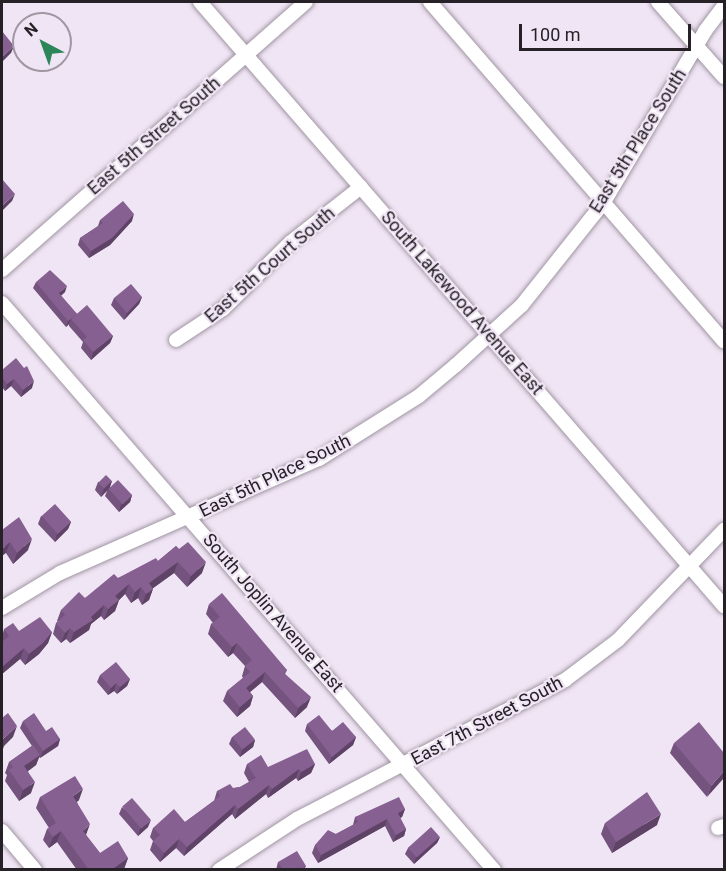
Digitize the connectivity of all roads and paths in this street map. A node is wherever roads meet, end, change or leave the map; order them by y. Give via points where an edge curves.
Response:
1 (200, 2) edge
2 (306, 2) edge
3 (430, 2) edge
4 (658, 2) edge
5 (724, 6) edge
6 (697, 46) junction
7 (246, 54) junction
8 (724, 77) edge
9 (362, 187) junction
10 (604, 202) junction
11 (2, 270) edge
12 (2, 303) edge
13 (490, 336) junction
14 (176, 340) dead end
15 (724, 342) edge
16 (190, 518) junction
17 (724, 530) edge
18 (692, 568) junction
19 (724, 606) edge
20 (2, 608) edge
21 (404, 765) junction
22 (2, 831) edge
23 (35, 870) edge
24 (219, 870) edge
25 (494, 870) edge

1 - 7 street, South Lakewood Avenue East
2 - 7 street, East 5th Street South
3 - 10 street
4 - 6 street
5 - 6 street, East 5th Place South
6 - 8 street
6 - 10 street, East 5th Place South
7 - 9 street, South Lakewood Avenue East
7 - 11 street, East 5th Street South
9 - 13 street, South Lakewood Avenue East
9 - 14 street, East 5th Court South via 291,242 223,309
10 - 13 street, East 5th Place South via 529,296
10 - 15 street
12 - 16 street, South Joplin Avenue East
13 - 16 street, East 5th Place South via 419,396 353,439 319,459
13 - 18 street, South Lakewood Avenue East
16 - 20 street, East 5th Place South via 60,573
16 - 21 street, South Joplin Avenue East
17 - 18 street, East 7th Street South
18 - 19 street, South Lakewood Avenue East
18 - 21 street, East 7th Street South via 618,640 565,680
21 - 24 street, East 7th Street South via 297,819
21 - 25 street, South Joplin Avenue East
22 - 23 street

